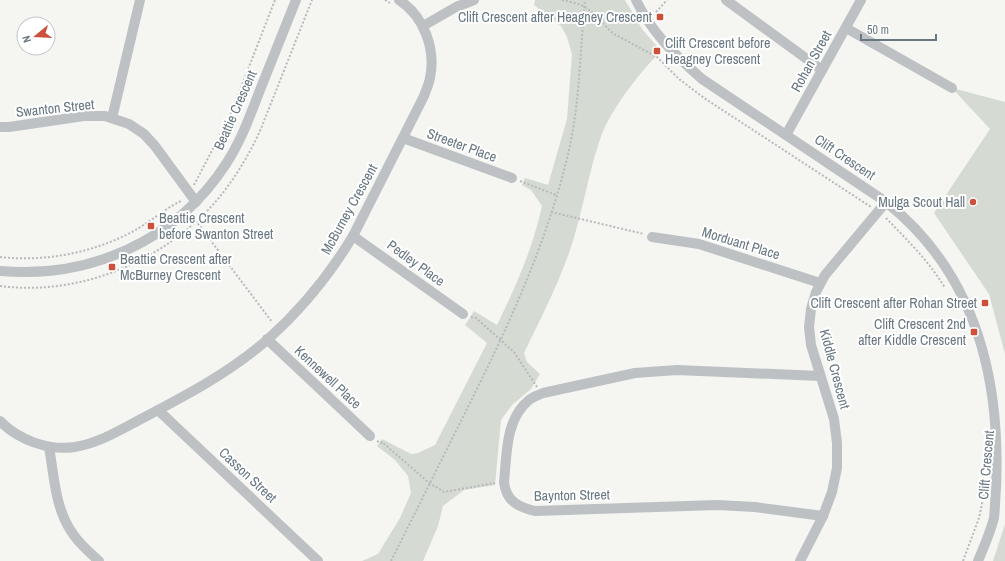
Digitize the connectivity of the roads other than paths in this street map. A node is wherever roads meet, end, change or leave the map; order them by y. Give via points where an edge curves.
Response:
1 (140, 0) edge
2 (296, 0) edge
3 (474, 0) edge
4 (636, 0) edge
5 (726, 0) edge
6 (861, 0) edge
7 (395, 2) edge
8 (423, 26) junction
9 (846, 28) junction
10 (822, 70) junction
11 (952, 88) dead end
12 (112, 118) junction
13 (0, 127) edge
14 (786, 135) junction
15 (403, 138) junction
16 (512, 178) road end
17 (196, 202) junction
18 (886, 202) junction
19 (353, 236) junction
20 (652, 237) road end
21 (0, 271) edge
22 (820, 283) junction
23 (463, 314) road end
24 (267, 339) junction
25 (820, 376) junction
26 (158, 410) junction
27 (0, 421) edge
28 (370, 436) road end
29 (49, 447) junction
30 (824, 516) junction
31 (99, 561) edge
32 (318, 561) edge
33 (800, 561) edge
34 (978, 561) edge

1 - 12 street
2 - 17 street, Beattie Crescent via 243,135 227,164
3 - 8 street
4 - 14 street, Clift Crescent via 656,33 678,57 702,78
5 - 10 street
6 - 9 street, Rohan Street
7 - 8 street, McBurney Crescent via 414,13
8 - 15 street, McBurney Crescent via 430,42 430,78
9 - 10 street, Rohan Street
9 - 11 street
10 - 14 street, Rohan Street
12 - 13 street, Swanton Street via 84,116
12 - 17 street, Swanton Street via 129,124 144,134
14 - 18 street, Clift Crescent
15 - 16 street, Streeter Place
15 - 19 street, McBurney Crescent
17 - 21 street, Beattie Crescent via 184,206 152,237 102,261 47,272
18 - 22 street, Kiddle Crescent
18 - 34 street, Clift Crescent via 914,226 938,254 963,290 985,335 997,373 1004,445 1001,482 994,519
19 - 23 street, Pedley Place
19 - 24 street, McBurney Crescent via 315,290
20 - 22 street, Morduant Place via 699,244
22 - 25 street, Kiddle Crescent via 811,309 809,327
24 - 26 street, McBurney Crescent via 220,375
24 - 28 street, Kennewell Place
25 - 30 street, Kiddle Crescent via 834,419 837,443 837,468
25 - 30 street, Baynton Street via 649,371 543,393 530,400 515,416 510,429 504,488 509,498 518,505 535,511 716,505
26 - 29 street, McBurney Crescent via 90,444
26 - 32 street, Casson Street
27 - 29 street, McBurney Crescent via 20,435
29 - 31 street via 62,515 71,532
30 - 33 street, Kiddle Crescent

